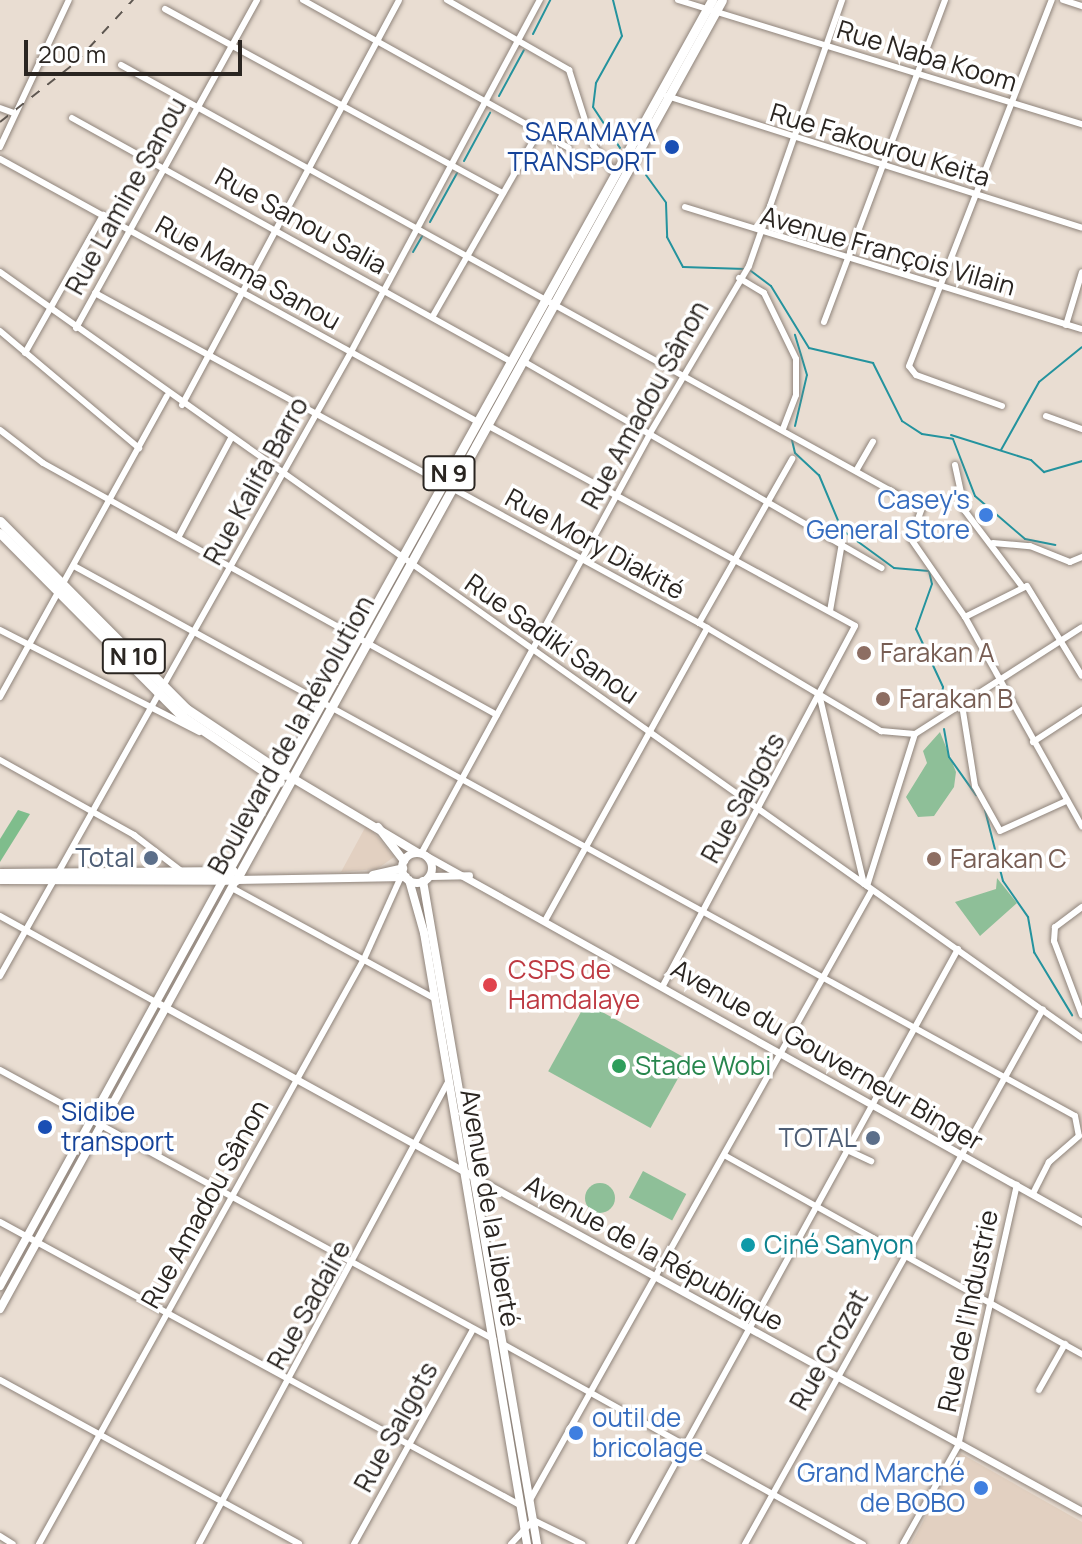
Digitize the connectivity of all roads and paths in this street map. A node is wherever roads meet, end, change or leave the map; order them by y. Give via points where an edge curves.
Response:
1 (69, 0) edge
2 (257, 0) edge
3 (303, 0) edge
4 (399, 0) edge
5 (447, 0) edge
6 (540, 0) edge
7 (678, 0) edge
8 (712, 0) edge
9 (722, 0) edge
10 (842, 0) edge
11 (945, 0) edge
12 (1052, 0) edge
13 (1063, 0) edge
14 (1082, 6) edge
15 (165, 9) dead end
16 (711, 11) junction
17 (519, 41) junction
18 (377, 43) junction
19 (232, 45) junction
20 (826, 47) junction
21 (121, 65) dead end
22 (916, 74) junction
23 (667, 96) junction
24 (486, 102) junction
25 (1011, 102) junction
26 (344, 104) junction
27 (198, 107) junction
28 (0, 108) edge
29 (14, 113) junction
30 (72, 118) dead end
31 (1082, 124) edge
32 (539, 131) junction
33 (793, 139) junction
34 (0, 147) edge
35 (569, 148) dead end
36 (0, 159) edge
37 (452, 164) junction
38 (309, 167) junction
39 (883, 167) junction
40 (166, 169) junction
41 (614, 172) junction
42 (503, 193) junction
43 (974, 196) junction
44 (685, 207) dead end
45 (103, 215) junction
46 (416, 228) junction
47 (1082, 228) edge
48 (276, 229) junction
49 (130, 231) junction
50 (761, 233) junction
51 (466, 256) junction
52 (849, 259) junction
53 (0, 272) edge
54 (1082, 272) edge
55 (739, 278) junction
56 (941, 287) junction
57 (384, 290) junction
58 (95, 293) junction
59 (241, 294) junction
60 (550, 302) junction
61 (50, 309) junction
62 (433, 316) junction
63 (824, 322) dead end
64 (1066, 325) junction
65 (76, 328) junction
66 (1082, 329) edge
67 (0, 331) edge
68 (351, 352) junction
69 (25, 353) junction
70 (210, 356) junction
71 (510, 361) junction
72 (523, 361) junction
73 (682, 375) junction
74 (167, 396) junction
75 (182, 405) junction
76 (1002, 406) dead end
77 (317, 413) junction
78 (1046, 416) dead end
79 (482, 424) junction
80 (783, 429) junction
81 (1082, 429) edge
82 (0, 430) edge
83 (649, 435) junction
84 (7, 437) junction
85 (231, 438) junction
86 (873, 441) dead end
87 (0, 446) edge
88 (139, 448) junction
89 (792, 459) dead end
90 (955, 465) dead end
91 (856, 471) junction
92 (283, 473) junction
93 (448, 486) junction
94 (616, 496) junction
95 (767, 497) junction
96 (109, 500) junction
97 (0, 521) edge
98 (0, 533) edge
99 (179, 536) junction
100 (842, 543) junction
101 (993, 543) junction
102 (733, 557) junction
103 (1082, 557) edge
104 (407, 561) junction
105 (582, 561) junction
106 (232, 565) junction
107 (74, 566) junction
108 (881, 568) dead end
109 (1021, 585) junction
110 (61, 587) junction
111 (830, 611) junction
112 (965, 617) junction
113 (699, 623) junction
114 (1082, 627) edge
115 (707, 628) junction
116 (856, 629) joint
117 (0, 630) edge
118 (194, 633) junction
119 (358, 635) junction
120 (368, 640) junction
121 (1062, 643) junction
122 (28, 645) junction
123 (533, 651) junction
124 (1082, 676) edge
125 (1000, 681) junction
126 (163, 690) junction
127 (0, 697) edge
128 (820, 698) junction
129 (323, 700) junction
130 (962, 705) junction
131 (333, 706) junction
132 (151, 710) junction
133 (1082, 710) edge
134 (497, 715) junction
135 (647, 731) junction
136 (915, 734) junction
137 (208, 736) junction
138 (1033, 742) junction
139 (0, 760) edge
140 (280, 777) junction
141 (463, 779) junction
142 (292, 782) junction
143 (1066, 801) junction
144 (1082, 803) edge
145 (1072, 809) junction
146 (760, 810) junction
147 (91, 812) junction
148 (378, 826) junction
149 (1082, 826) edge
150 (584, 845) junction
151 (421, 854) junction
152 (0, 873) edge
153 (404, 873) junction
154 (469, 875) junction
155 (57, 876) junction
156 (185, 876) junction
157 (226, 876) junction
158 (426, 878) junction
159 (0, 879) edge
160 (236, 880) junction
161 (867, 886) junction
162 (1082, 907) edge
163 (704, 910) junction
164 (0, 916) edge
165 (546, 919) junction
166 (25, 930) junction
167 (958, 949) junction
168 (364, 959) junction
169 (0, 976) edge
170 (824, 979) junction
171 (663, 985) junction
172 (434, 998) junction
173 (1079, 1002) edge
174 (160, 1004) junction
175 (1043, 1009) junction
176 (1082, 1015) edge
177 (914, 1028) junction
178 (1082, 1036) edge
179 (781, 1052) junction
180 (0, 1070) edge
181 (1003, 1077) junction
182 (296, 1081) junction
183 (448, 1082) junction
184 (870, 1104) junction
185 (91, 1119) junction
186 (101, 1125) junction
187 (416, 1144) junction
188 (845, 1149) junction
189 (960, 1154) junction
190 (724, 1155) junction
191 (871, 1161) dead end
192 (463, 1171) junction
193 (473, 1176) junction
194 (1017, 1185) junction
195 (1033, 1194) junction
196 (231, 1198) junction
197 (815, 1205) junction
198 (0, 1222) edge
199 (1082, 1222) edge
200 (27, 1237) junction
201 (37, 1242) junction
202 (904, 1255) junction
203 (356, 1261) junction
204 (654, 1276) junction
205 (0, 1286) edge
206 (991, 1302) junction
207 (0, 1309) edge
208 (166, 1314) junction
209 (473, 1329) junction
210 (748, 1329) junction
211 (492, 1339) junction
212 (502, 1344) junction
213 (1065, 1344) junction
214 (1082, 1354) edge
215 (838, 1378) junction
216 (0, 1380) edge
217 (289, 1382) junction
218 (594, 1390) junction
219 (1039, 1390) dead end
220 (100, 1434) junction
221 (686, 1443) junction
222 (958, 1446) junction
223 (408, 1447) junction
224 (771, 1495) junction
225 (530, 1501) junction
226 (222, 1502) junction
227 (520, 1505) junction
228 (1082, 1511) edge
229 (533, 1520) junction
230 (523, 1523) junction
231 (0, 1536) edge
232 (13, 1544) edge
233 (39, 1544) edge
234 (199, 1544) edge
235 (299, 1544) edge
236 (354, 1544) edge
237 (511, 1544) edge
238 (527, 1544) edge
239 (537, 1544) edge
240 (582, 1544) edge
241 (631, 1544) edge
242 (745, 1544) edge
243 (863, 1544) edge
244 (903, 1544) edge

1 - 29 street
2 - 19 street, Rue Lamine Sanou
3 - 18 street
4 - 18 street
5 - 17 street
6 - 17 street, Rue Kalifa Barro
7 - 16 street, Rue Naba Koom
8 - 16 main road, N 9
9 - 16 main road, N 9
10 - 20 street, Rue Amadou Sânon
11 - 22 street
12 - 25 street
13 - 14 street
15 - 19 street
16 - 20 street, Rue Naba Koom
16 - 23 main road, N 9
16 - 41 main road, N 9
17 - 24 street, Rue Kalifa Barro
17 - 41 street via 575,77 586,128
18 - 24 street
18 - 26 street
19 - 26 street
19 - 27 street, Rue Lamine Sanou
20 - 22 street, Rue Naba Koom
20 - 33 street, Rue Amadou Sânon
21 - 27 street
22 - 25 street, Rue Naba Koom
22 - 39 street
23 - 33 street, Rue Fakourou Keita
23 - 60 main road, Boulevard de la Révolution / N 9
24 - 32 street
24 - 37 street, Rue Kalifa Barro
25 - 31 street, Rue Naba Koom
25 - 43 street
26 - 37 street
26 - 38 street
27 - 38 street
27 - 40 street, Rue Lamine Sanou
28 - 29 street
29 - 34 street
30 - 40 street, Rue Sanou Salia
32 - 35 street
32 - 42 street
33 - 39 street, Rue Fakourou Keita
33 - 50 street, Rue Amadou Sânon
36 - 45 street, Rue Mama Sanou
37 - 42 street
37 - 46 street, Rue Kalifa Barro
38 - 46 street
38 - 48 street
39 - 43 street, Rue Fakourou Keita
39 - 52 street
40 - 48 street, Rue Sanou Salia
40 - 49 street, Rue Lamine Sanou
41 - 60 main road, Boulevard de la Révolution / N 9
42 - 51 street
43 - 47 street, Rue Fakourou Keita
43 - 56 street
44 - 50 street, Avenue François Vilain
45 - 49 street, Rue Mama Sanou
45 - 61 street
46 - 51 street
46 - 57 street, Rue Kalifa Barro
48 - 57 street, Rue Sanou Salia
48 - 59 street
49 - 58 street, Rue Lamine Sanou
49 - 59 street, Rue Mama Sanou
50 - 52 street, Avenue François Vilain
50 - 55 street, Rue Amadou Sânon
51 - 60 street
51 - 62 street
52 - 56 street, Avenue François Vilain
52 - 63 street
53 - 61 street, Rue Sadiki Sanou
54 - 64 street
55 - 73 street, Rue Amadou Sânon
55 - 80 street via 764,293 796,359 796,395
56 - 64 street, Avenue François Vilain
56 - 76 street via 909,366 916,375
57 - 62 street, Rue Sanou Salia
57 - 68 street, Rue Kalifa Barro
58 - 65 street, Rue Lamine Sanou
58 - 70 street, Rue Mory Diakité
59 - 68 street, Rue Mama Sanou
59 - 70 street
60 - 71 main road, Boulevard de la Révolution / N 9
60 - 72 main road, Boulevard de la Révolution / N 9
60 - 73 street
61 - 65 street, Rue Sadiki Sanou
61 - 69 street
62 - 71 street, Rue Sanou Salia
64 - 66 street, Avenue François Vilain
65 - 74 street, Rue Sadiki Sanou
67 - 69 street
68 - 77 street, Rue Kalifa Barro
68 - 79 street, Rue Mama Sanou
69 - 88 street
70 - 75 street
70 - 77 street, Rue Mory Diakité
71 - 79 main road, Boulevard de la Révolution / N 9
72 - 79 main road, Boulevard de la Révolution / N 9
72 - 83 street
73 - 80 street
73 - 83 street, Rue Amadou Sânon
74 - 75 street, Rue Sadiki Sanou
74 - 88 street
75 - 85 street, Rue Sadiki Sanou
77 - 92 street, Rue Kalifa Barro
77 - 93 street, Rue Mory Diakité
78 - 81 street
79 - 93 main road, Boulevard de la Révolution / N 9
79 - 94 street, Rue Mama Sanou
80 - 91 street
82 - 84 street
83 - 94 street, Rue Amadou Sânon
83 - 95 street
84 - 87 street
84 - 96 street
85 - 92 street, Rue Sadiki Sanou
85 - 99 street
86 - 91 street
88 - 96 street
89 - 95 street
90 - 101 street via 965,511
91 - 112 street via 924,509 911,537
92 - 104 street, Rue Sadiki Sanou
92 - 106 street, Rue Kalifa Barro
93 - 104 main road, Boulevard de la Révolution / N 9
93 - 105 street, Rue Mory Diakité
94 - 102 street, Rue Mama Sanou
94 - 105 street, Rue Amadou Sânon
95 - 100 street
95 - 102 street
96 - 99 street
96 - 107 street
97 - 110 main road, N 10
98 - 110 main road, N 10
99 - 106 street
100 - 108 street
100 - 111 street
101 - 103 street via 1030,546 1070,562
101 - 109 street
102 - 111 street, Rue Mama Sanou
102 - 113 street
104 - 119 main road, Boulevard de la Révolution / N 9
104 - 120 main road, Boulevard de la Révolution / N 9
104 - 123 street, Rue Sadiki Sanou
105 - 113 street, Rue Mory Diakité
105 - 123 street, Rue Amadou Sânon
106 - 118 street, Rue Kalifa Barro
106 - 119 street
107 - 110 street
107 - 118 street
109 - 112 street
109 - 121 street
110 - 122 street
110 - 126 main road, N 10
111 - 116 street, Rue Mama Sanou
112 - 125 street
113 - 115 street, Rue Mory Diakité
114 - 121 street
115 - 128 street, Rue Mory Diakité
115 - 135 street
116 - 128 street, Rue Salgots
117 - 122 street
118 - 126 street, Rue Kalifa Barro
118 - 129 street
119 - 120 street
119 - 129 main road, Boulevard de la Révolution / N 9
120 - 131 main road, Boulevard de la Révolution / N 9
120 - 134 street
121 - 124 street
121 - 125 street
122 - 127 street
122 - 132 street
123 - 134 street, Rue Amadou Sânon
123 - 135 street, Rue Sadiki Sanou
125 - 130 street
125 - 138 street
126 - 132 street, Rue Kalifa Barro
126 - 137 main road, N 10
126 - 140 main road, N 10
128 - 136 street, Rue Mory Diakité via 881,731
128 - 146 street, Rue Salgots
128 - 161 street
129 - 131 street
129 - 140 main road, Boulevard de la Révolution / N 9
130 - 136 street
130 - 143 street via 975,786 1000,831
131 - 141 street
131 - 142 main road, Boulevard de la Révolution / N 9
132 - 137 street
132 - 147 street, Rue Kalifa Barro
133 - 138 street
134 - 141 street, Rue Amadou Sânon
135 - 146 street, Rue Sadiki Sanou
135 - 150 street
136 - 161 street
137 - 140 main road, N 10
138 - 143 street
139 - 147 street
140 - 142 main road, N 10
140 - 157 main road, Boulevard de la Révolution / N 9
141 - 150 street
141 - 151 street, Rue Amadou Sânon
142 - 148 main road, Avenue du Gouverneur Binger / N 10
142 - 160 main road, Boulevard de la Révolution / N 9
143 - 145 street
144 - 145 street
145 - 149 street
146 - 161 street, Rue Sadiki Sanou
146 - 163 street, Rue Salgots
147 - 155 street, Rue Kalifa Barro
147 - 156 street
148 - 151 main road, Avenue du Gouverneur Binger / N 10
148 - 153 main road, Avenue du Gouverneur Binger / N 10
150 - 163 street
150 - 165 street
151 - 153 main road
151 - 154 street, Avenue du Gouverneur Binger / N 10
151 - 158 main road, Avenue de la Liberté
152 - 155 main road
153 - 158 main road
153 - 160 main road
153 - 168 street, Rue Amadou Sânon
153 - 172 main road, Avenue de la Liberté
154 - 158 street
154 - 165 street, Avenue du Gouverneur Binger / N 10
155 - 156 main road
155 - 159 main road
155 - 166 street, Rue Kalifa Barro
156 - 157 main road
157 - 160 main road
157 - 174 main road, Boulevard de la Révolution
158 - 193 main road, Avenue de la Liberté
160 - 168 street
160 - 174 main road, Boulevard de la Révolution
161 - 167 street, Rue Sadiki Sanou
161 - 170 street
162 - 173 street via 1054,933
163 - 170 street
163 - 171 street, Rue Salgots
164 - 166 street
165 - 171 street, Avenue du Gouverneur Binger / N 10
166 - 169 street, Rue Kalifa Barro
166 - 174 street
167 - 175 street, Rue Sadiki Sanou
167 - 177 street
168 - 172 street
168 - 182 street, Rue Amadou Sânon
170 - 177 street
170 - 179 street
171 - 179 street, Avenue du Gouverneur Binger / N 10
172 - 183 main road, Avenue de la Liberté
173 - 176 street
174 - 182 street, Avenue de la République
174 - 185 main road, Boulevard de la Révolution
174 - 186 main road, Boulevard de la Révolution
175 - 178 street, Rue Sadiki Sanou
175 - 181 street, Rue Crozat
177 - 181 street
177 - 184 street
179 - 184 street, Avenue du Gouverneur Binger / N 10
179 - 190 street
180 - 185 street
181 - 189 street, Rue Crozat
181 - 195 street via 1081,1122
182 - 187 street, Avenue de la République
182 - 196 street, Rue Amadou Sânon
183 - 187 street, Rue Sadaire
183 - 192 main road, Avenue de la Liberté
184 - 188 street
184 - 189 street, Avenue du Gouverneur Binger / N 10
185 - 186 street
185 - 200 main road, Boulevard de la Révolution
186 - 196 street
186 - 201 main road, Boulevard de la Révolution
187 - 192 street, Avenue de la République
187 - 203 street, Rue Sadaire
188 - 191 street
188 - 197 street
189 - 194 street, Avenue du Gouverneur Binger / N 10
189 - 202 street, Rue Crozat
190 - 197 street
190 - 204 street
192 - 193 street, Avenue de la République
192 - 211 main road, Avenue de la Liberté
193 - 204 street, Avenue de la République
193 - 212 main road, Avenue de la Liberté
194 - 195 street, Avenue du Gouverneur Binger / N 10
194 - 206 street, Rue de l'Industrie
195 - 199 street, Avenue du Gouverneur Binger / N 10
196 - 203 street
196 - 208 street, Rue Amadou Sânon
197 - 202 street
197 - 210 street
198 - 200 street
200 - 201 street
200 - 205 main road, Boulevard de la Révolution
201 - 207 main road, Boulevard de la Révolution
201 - 208 street
202 - 206 street
202 - 215 street, Rue Crozat
203 - 209 street
203 - 217 street, Rue Sadaire
204 - 210 street, Avenue de la République
204 - 218 street
206 - 213 street
206 - 222 street, Rue de l'Industrie
208 - 217 street
208 - 220 street, Rue Amadou Sânon
209 - 211 street
209 - 223 street, Rue Salgots
210 - 215 street, Avenue de la République
210 - 221 street
211 - 212 street
211 - 227 main road, Avenue de la Liberté
212 - 218 street
212 - 225 main road, Avenue de la Liberté
213 - 214 street
213 - 219 street
215 - 222 street, Avenue de la République
215 - 224 street, Rue Crozat
216 - 220 street
217 - 223 street
217 - 226 street, Rue Sadaire
218 - 221 street
218 - 225 street
220 - 226 street
220 - 233 street, Rue Amadou Sânon
221 - 224 street
221 - 241 street
222 - 228 street, Avenue de la République
222 - 244 street, Rue de l'Industrie
223 - 227 street
223 - 236 street, Rue Salgots
224 - 242 street, Rue Crozat
224 - 243 street
225 - 227 street
225 - 229 main road, Avenue de la Liberté
226 - 234 street, Rue Sadaire
226 - 235 street
227 - 230 main road, Avenue de la Liberté
229 - 230 street
229 - 239 main road, Avenue de la Liberté
229 - 240 street
230 - 237 street
230 - 238 main road, Avenue de la Liberté
231 - 232 street

